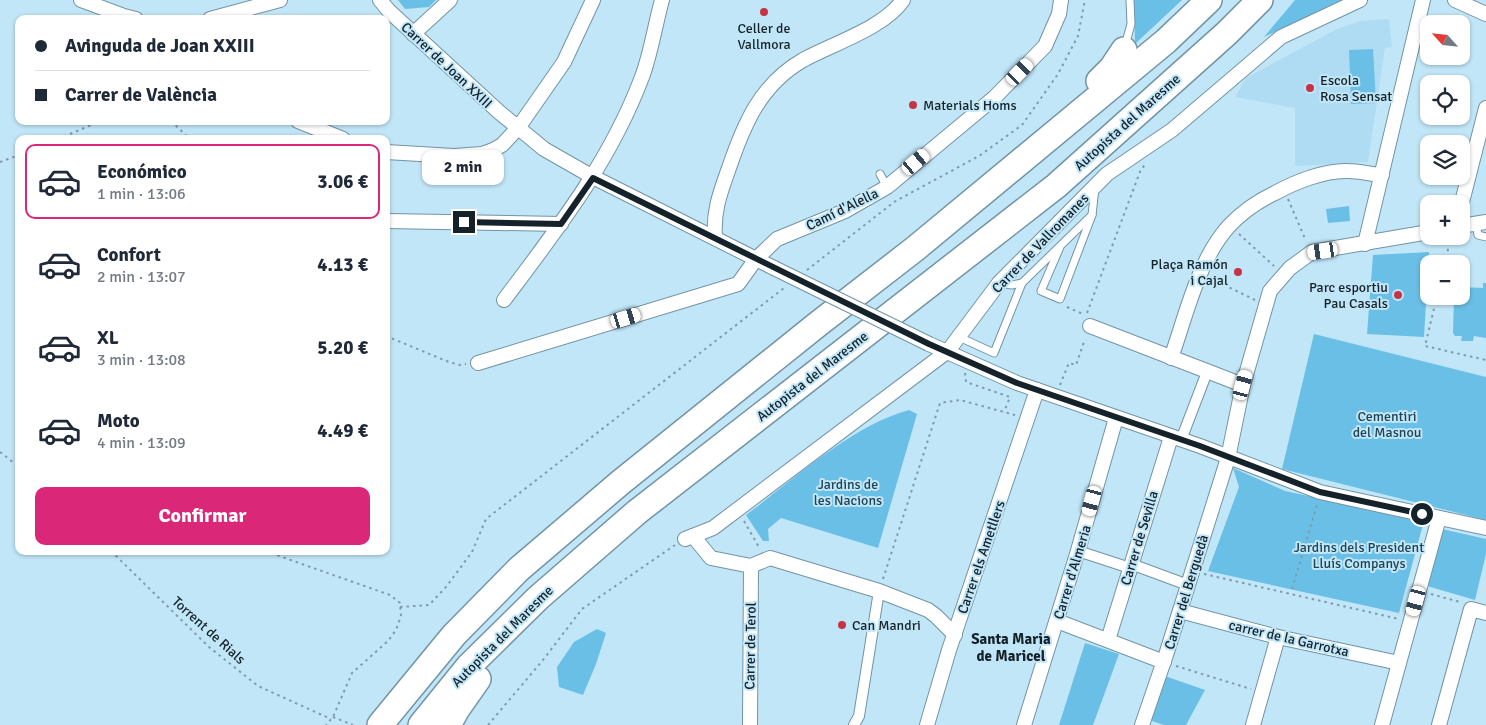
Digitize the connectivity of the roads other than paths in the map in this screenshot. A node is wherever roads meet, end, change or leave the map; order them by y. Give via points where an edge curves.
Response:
1 (81, 0) edge
2 (280, 0) edge
3 (380, 0) edge
4 (450, 0) edge
5 (593, 0) edge
6 (662, 0) edge
7 (903, 0) edge
8 (1061, 0) edge
9 (1130, 0) edge
10 (1209, 0) edge
11 (1260, 0) edge
12 (1360, 0) edge
13 (1423, 0) edge
14 (1455, 0) edge
15 (1486, 14) edge
16 (121, 15) edge
17 (225, 15) edge
18 (413, 34) junction
19 (1124, 50) joint
20 (1486, 108) edge
21 (308, 125) edge
22 (518, 128) junction
23 (333, 135) edge
24 (390, 152) edge
25 (880, 174) dead end
26 (1382, 176) junction
27 (593, 178) junction
28 (1095, 186) junction
29 (887, 187) junction
30 (1464, 195) edge
31 (1092, 215) junction
32 (390, 221) edge
33 (1481, 223) edge
34 (561, 224) junction
35 (1420, 234) edge
36 (1486, 237) edge
37 (715, 238) junction
38 (1365, 244) junction
39 (1060, 246) junction
40 (916, 248) junction
41 (756, 259) junction
42 (999, 283) junction
43 (1022, 284) junction
44 (504, 300) dead end
45 (1088, 321) road end
46 (959, 337) junction
47 (948, 351) junction
48 (1170, 358) junction
49 (478, 363) road end
50 (1207, 372) junction
51 (1243, 385) junction
52 (1037, 390) junction
53 (1116, 418) junction
54 (1176, 438) junction
55 (1228, 458) junction
56 (1439, 518) junction
57 (1486, 528) edge
58 (1078, 551) junction
59 (751, 566) junction
60 (1131, 566) junction
61 (1188, 585) junction
62 (879, 591) junction
63 (538, 598) junction
64 (1180, 611) junction
65 (1486, 612) edge
66 (1057, 621) junction
67 (954, 635) junction
68 (1278, 636) junction
69 (1108, 640) junction
70 (1164, 662) junction
71 (1399, 664) junction
72 (380, 725) edge
73 (421, 725) edge
74 (448, 725) edge
75 (750, 725) edge
76 (854, 725) edge
77 (927, 725) edge
78 (1024, 725) edge
79 (1142, 725) edge
80 (1253, 725) edge
81 (1382, 725) edge
82 (1439, 725) edge

1 - 16 street
2 - 17 street
3 - 18 street, Carrer de Joan XXIII
4 - 18 street
5 - 22 street via 564,62
6 - 27 street via 642,77
7 - 37 street via 882,20 802,61 765,92 750,114 717,203
8 - 29 street, Camí d'Alella via 1059,14 1045,46 994,98
9 - 19 lane via 1131,24
10 - 40 highway via 1166,41
11 - 63 highway, Autopista del Maresme via 1056,186 637,512
12 - 28 street, Carrer de Vallromanes via 1281,37 1172,130 1107,174
13 - 26 street
14 - 15 street
18 - 22 street, Carrer de Joan XXIII
19 - 40 highway via 1112,68 1066,112
20 - 30 street
21 - 23 street
22 - 24 street via 502,145 482,154 454,156
22 - 27 street, Carrer de Joan XXIII via 544,149
25 - 29 lane
26 - 38 street
26 - 48 street via 1346,171 1310,177 1256,203 1229,226 1201,274
27 - 34 street
27 - 37 street, Carrer de Joan XXIII
28 - 31 lane
28 - 42 street, Carrer de Vallromanes
29 - 41 street, Camí d'Alella via 845,211 777,239
31 - 39 lane
31 - 39 lane via 1060,299 1041,291
32 - 34 street
33 - 36 lane via 1478,235
34 - 44 street
35 - 38 street, Carrer del Berguedà
37 - 41 street, Carrer de Joan XXIII
38 - 51 street, Carrer del Berguedà via 1312,252 1290,268 1270,291
39 - 43 lane
40 - 72 highway via 621,482 519,569 454,635
41 - 47 street, Carrer de Joan XXIII, bridge
41 - 49 street, Camí d'Alella via 738,284
42 - 43 lane
42 - 46 street, Carrer de Vallromanes
43 - 46 lane via 994,353
45 - 48 street
46 - 47 street, Carrer de Vallromanes
47 - 52 street, Carrer de Joan XXIII
47 - 59 street, Carrer de Vallromanes via 714,528 689,537 711,558
48 - 50 street
50 - 51 street
50 - 54 street
51 - 55 street, Carrer del Berguedà
52 - 53 street, Carrer de Joan XXIII
52 - 67 street, Carrer els Ametllers
53 - 54 street, Carrer de Joan XXIII
53 - 58 street, Carrer d'Almeria
54 - 55 street, Carrer de Joan XXIII
54 - 60 street, Carrer de Sevilla
55 - 56 street, Carrer de Joan XXIII via 1320,492
55 - 61 street, Carrer del Berguedà
56 - 57 street, Carrer de Joan XXIII
56 - 71 street
58 - 60 street
58 - 66 street, Carrer d'Almeria
59 - 62 street via 770,558
59 - 75 street, Carrer de Terol
60 - 61 street
60 - 69 street, Carrer de Sevilla
61 - 64 street, Carrer del Berguedà
62 - 67 street via 928,610
62 - 76 street via 859,716
63 - 73 highway, Autopista del Maresme via 468,667
63 - 74 highway via 530,622 477,680
64 - 68 street, carrer de la Garrotxa
64 - 70 street, Carrer del Berguedà
65 - 82 street via 1471,609
66 - 69 street
66 - 78 street, Carrer d'Almeria
67 - 77 street, Carrer els Ametllers
68 - 71 street, carrer de la Garrotxa
68 - 80 street
69 - 70 street
70 - 79 street, Carrer del Berguedà
71 - 81 street

